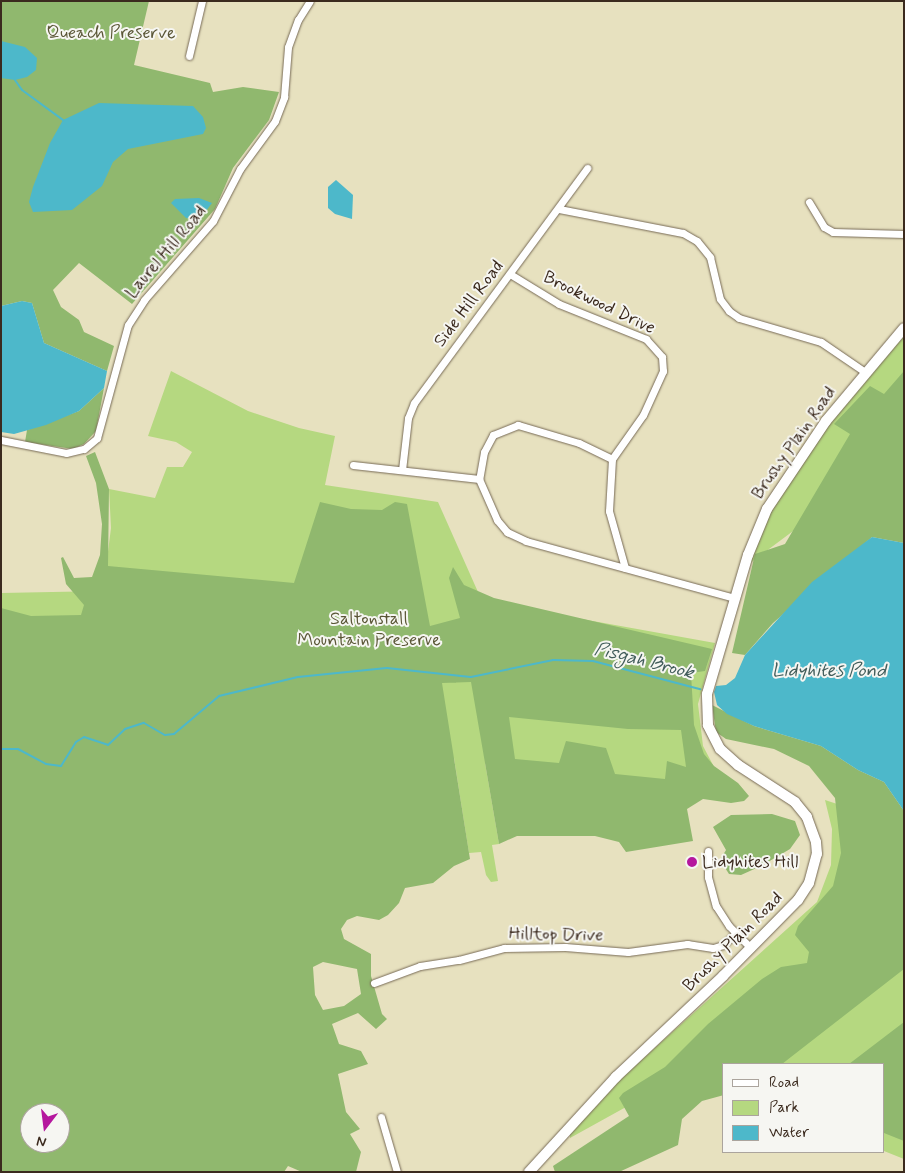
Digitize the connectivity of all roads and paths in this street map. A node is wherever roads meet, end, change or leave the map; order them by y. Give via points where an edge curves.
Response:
1 (202, 1) edge
2 (310, 1) edge
3 (189, 56) dead end
4 (587, 168) dead end
5 (809, 202) dead end
6 (559, 209) junction
7 (904, 234) edge
8 (510, 274) junction
9 (904, 328) edge
10 (866, 372) junction
11 (1, 440) edge
12 (612, 459) junction
13 (353, 465) dead end
14 (402, 470) junction
15 (479, 479) junction
16 (625, 568) junction
17 (734, 598) junction
18 (708, 851) dead end
19 (736, 933) junction
20 (751, 948) junction
21 (374, 982) dead end
22 (381, 1117) dead end
23 (397, 1172) edge
24 (528, 1172) edge

1 - 3 street
2 - 11 street, Laurel Hill Road via 298,20 288,47 284,97 274,121 240,169 213,221 144,300 128,325 98,438 84,449 66,453
4 - 6 street, Side Hill Road
5 - 7 street via 824,227 833,232
6 - 8 street, Side Hill Road
6 - 10 street via 684,233 697,241 710,257 720,299 729,311 739,318 821,342
8 - 12 street, Brookwood Drive via 559,304 646,339 662,357 663,372 643,415
8 - 14 street, Side Hill Road via 414,403 408,418
9 - 10 main road, Brushy Plain Road
10 - 17 main road, Brushy Plain Road via 810,444 768,507
12 - 15 street via 579,443 518,425 493,435 484,452
12 - 16 street via 609,511
13 - 14 street
14 - 15 street
15 - 16 street via 489,505 507,532 526,541
16 - 17 street
17 - 20 main road, Brushy Plain Road via 707,694 709,730 728,757 795,802 807,817 816,842 816,866 805,891
18 - 19 street via 712,896
19 - 20 street
19 - 21 street, Hilltop Drive via 723,945 713,948 687,944 628,952 565,947 504,948 420,966
20 - 24 main road, Brushy Plain Road via 622,1071
22 - 23 street

